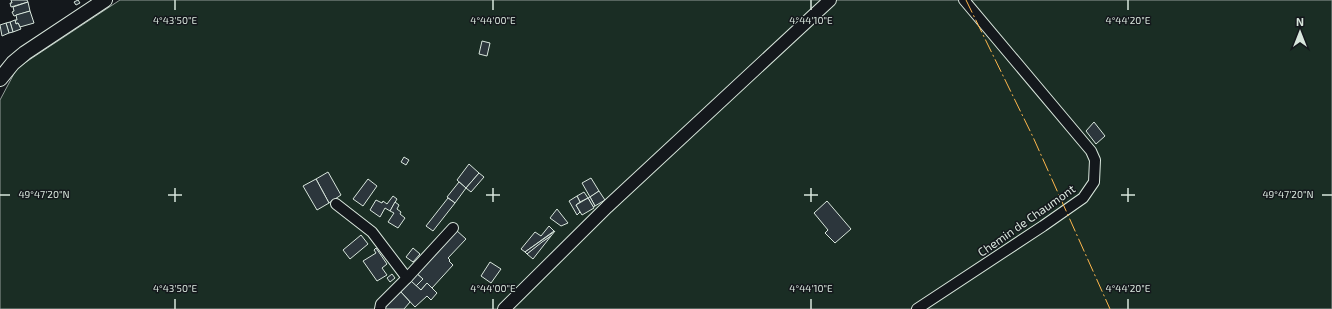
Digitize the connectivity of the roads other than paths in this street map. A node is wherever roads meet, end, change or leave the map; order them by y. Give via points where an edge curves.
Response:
1 (105, 0) edge
2 (830, 0) edge
3 (964, 0) edge
4 (0, 80) edge
5 (336, 204) dead end
6 (453, 228) dead end
7 (407, 278) junction
8 (380, 309) edge
9 (504, 309) edge
10 (916, 309) edge

1 - 4 main road via 25,53 13,63
2 - 9 street via 607,207
3 - 10 street, Chemin de Chaumont via 1091,151 1095,160 1094,182 1083,198
5 - 7 street via 372,232
6 - 7 street
7 - 8 street via 381,304

